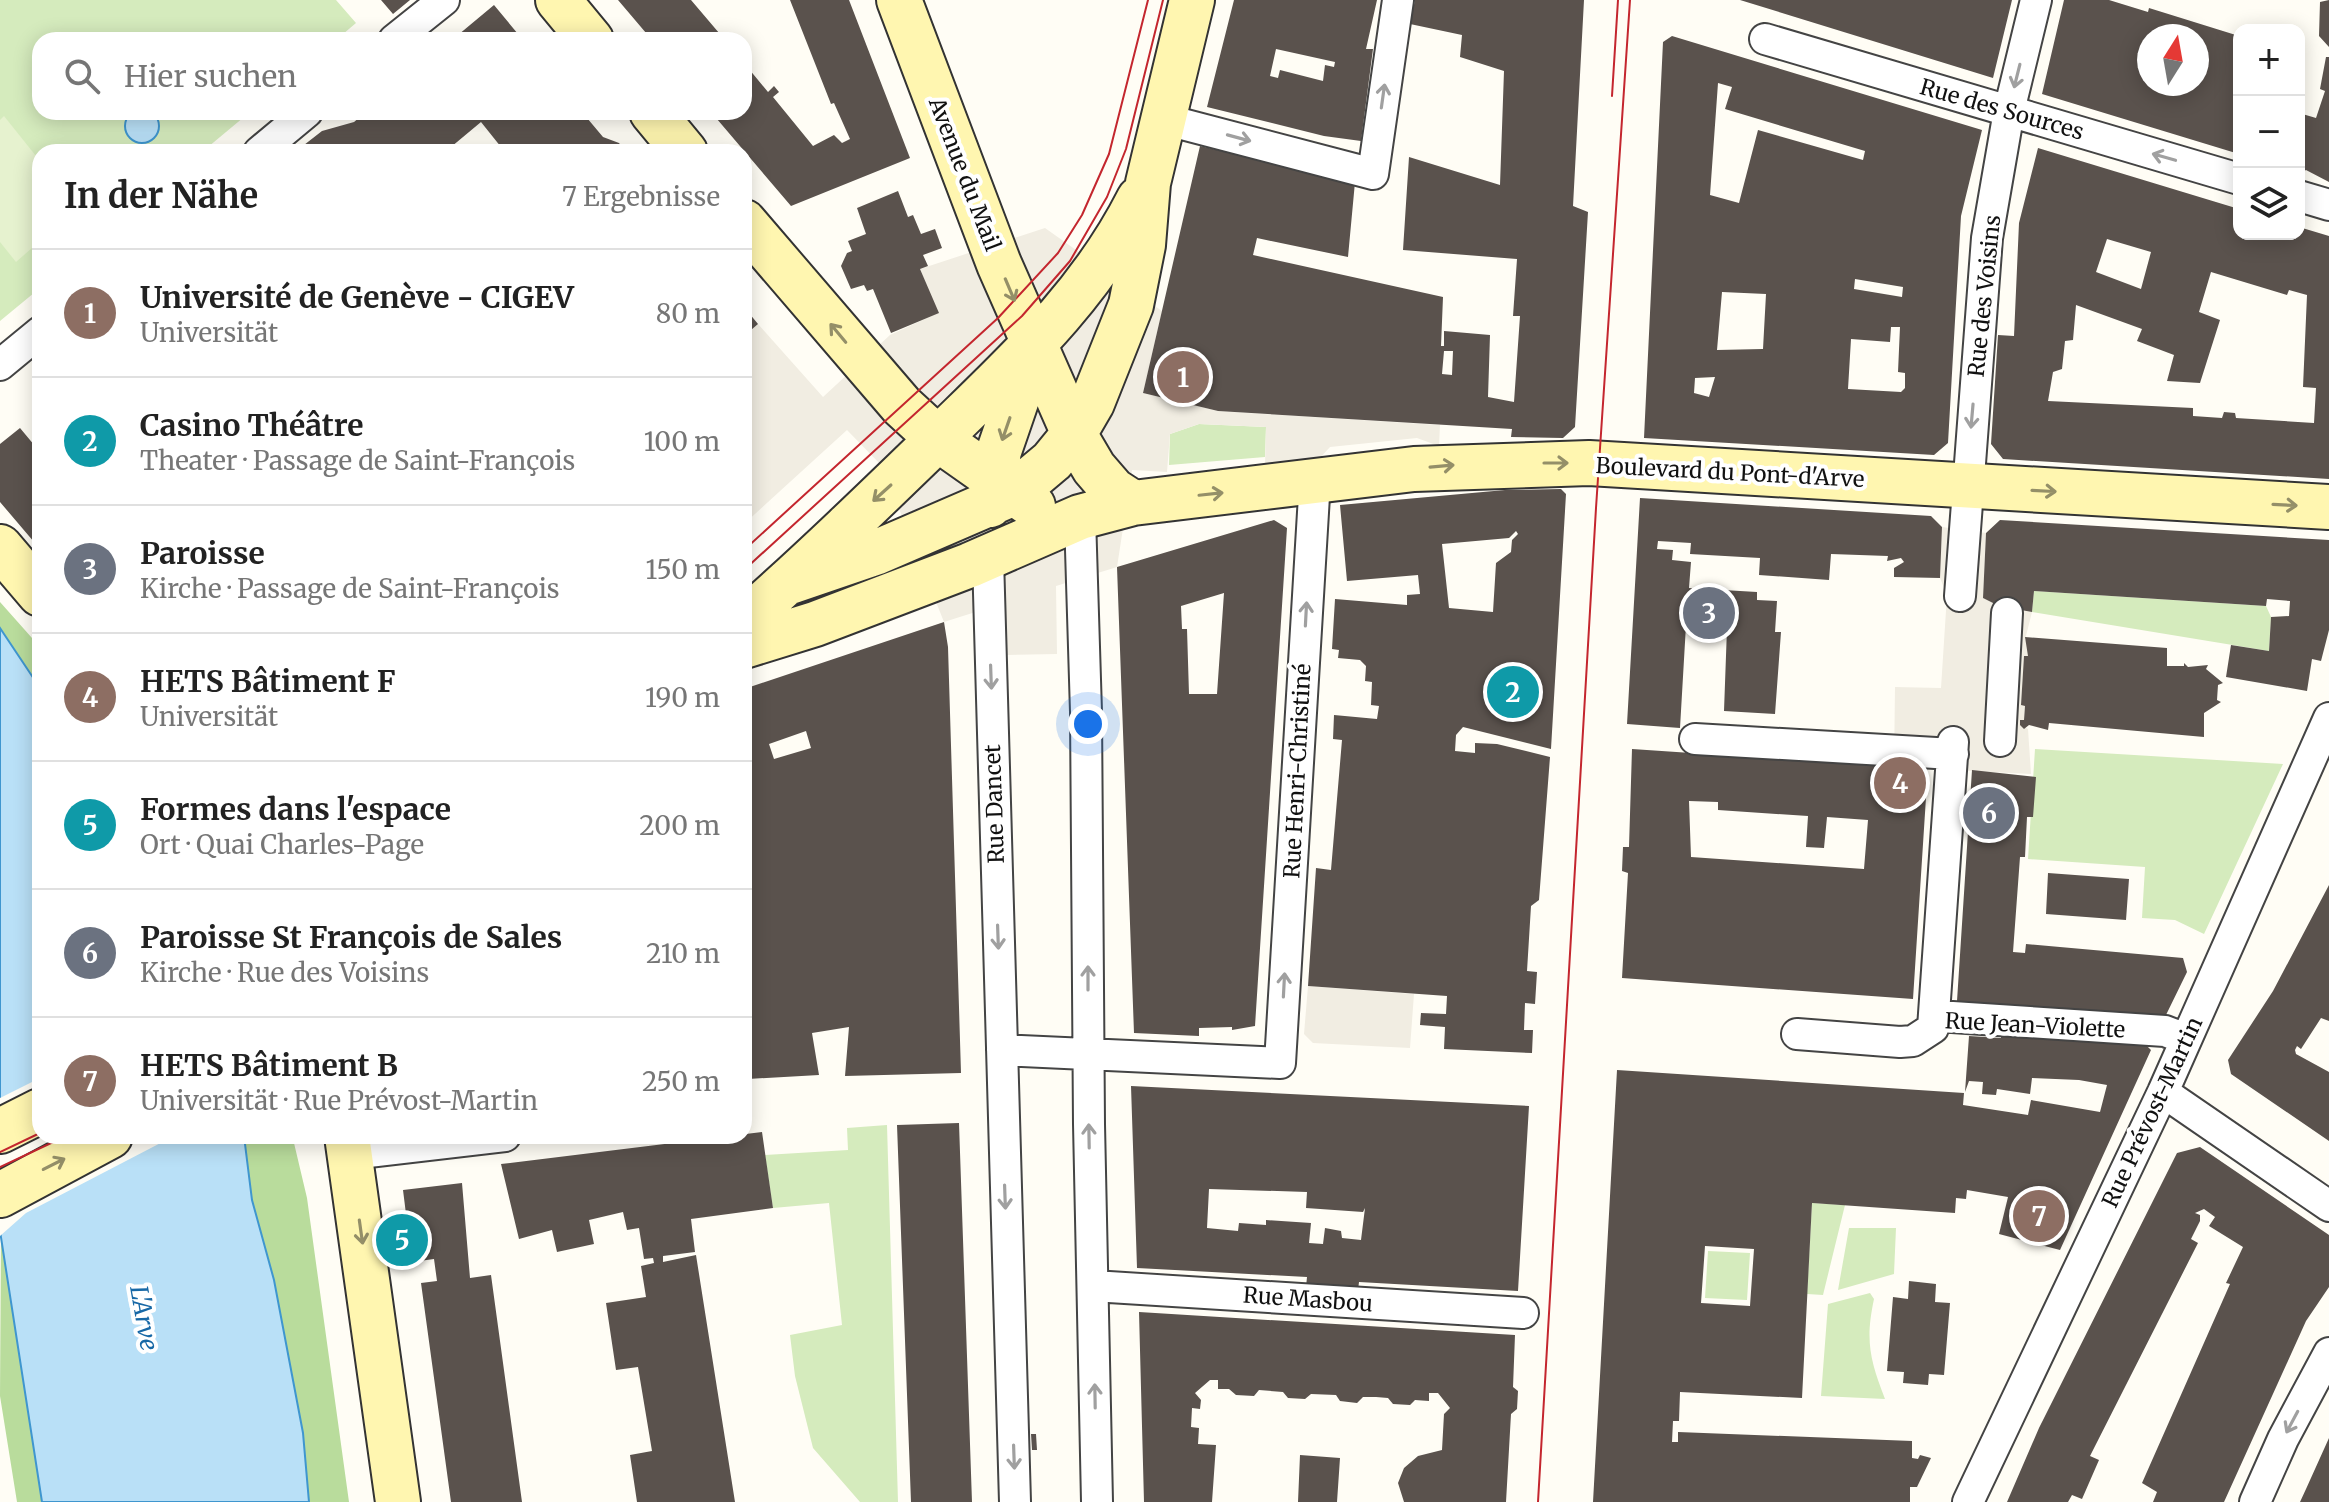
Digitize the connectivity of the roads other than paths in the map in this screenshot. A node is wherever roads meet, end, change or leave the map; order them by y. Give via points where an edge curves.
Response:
1 (444, 0) edge
2 (558, 0) edge
3 (899, 0) edge
4 (1192, 0) edge
5 (1398, 0) edge
6 (2036, 0) edge
7 (404, 32) edge
8 (584, 32) edge
9 (1765, 39) dead end
10 (2009, 111) junction
11 (1163, 119) junction
12 (297, 120) edge
13 (659, 120) edge
14 (269, 144) edge
15 (678, 144) edge
16 (2233, 177) edge
17 (1148, 183) junction
18 (2305, 198) edge
19 (2329, 205) edge
20 (752, 231) edge
21 (1127, 316) junction
22 (32, 339) edge
23 (1035, 346) junction
24 (0, 365) edge
25 (1074, 434) junction
26 (938, 439) junction
27 (1315, 479) junction
28 (1966, 486) junction
29 (999, 492) junction
30 (1133, 503) junction
31 (2329, 507) edge
32 (1068, 522) junction
33 (940, 526) junction
34 (0, 547) edge
35 (988, 558) junction
36 (790, 582) junction
37 (32, 585) edge
38 (1960, 596) dead end
39 (2007, 613) dead end
40 (752, 614) edge
41 (752, 644) edge
42 (2329, 718) edge
43 (1695, 739) dead end
44 (2000, 741) dead end
45 (1937, 1016) junction
46 (1797, 1034) dead end
47 (2186, 1039) junction
48 (1002, 1050) junction
49 (1089, 1056) junction
50 (2163, 1092) junction
51 (32, 1115) edge
52 (0, 1131) edge
53 (95, 1144) edge
54 (349, 1145) edge
55 (0, 1195) edge
56 (2329, 1206) edge
57 (1093, 1286) junction
58 (1523, 1313) dead end
59 (2329, 1353) edge
60 (398, 1502) edge
61 (1015, 1502) edge
62 (1097, 1502) edge
63 (1968, 1502) edge
64 (2255, 1502) edge

1 - 7 street
2 - 8 main road
3 -> 23 main road, Avenue du Mail
4 - 11 main road
11 -> 5 street via 1373,174
6 -> 10 street, Rue des Voisins
9 - 10 street, Rue des Sources
16 -> 10 street, Rue des Sources
10 -> 28 street, Rue des Voisins via 1987,238
11 - 17 main road
12 - 14 street
13 - 15 main road
17 - 21 main road via 1143,245
17 - 23 main road via 1120,237
18 - 19 street
26 -> 20 main road via 889,393
21 - 23 main road via 1102,349 1082,360 1059,358
21 - 25 main road
22 - 24 street
23 - 25 main road, Avenue du Mail
23 - 26 main road
23 -> 29 main road
25 - 29 main road via 1052,461
25 - 30 main road via 1104,479
25 - 32 main road
26 - 29 main road
26 - 33 main road via 963,477 964,491 960,504
26 -> 36 main road
27 -> 28 main road, Boulevard du Pont-d'Arve via 1460,465 1557,463
30 -> 27 main road, Boulevard du Pont-d'Arve
49 -> 27 street, Rue Henri-Christiné via 1280,1063
28 -> 31 main road, Boulevard du Pont-d'Arve
28 - 38 street, Rue des Voisins
29 - 32 main road
29 - 33 main road
29 - 35 main road
30 - 32 main road, Boulevard du Pont-d'Arve
32 - 35 main road, Boulevard du Pont-d'Arve
49 -> 32 street via 1082,567
33 - 36 main road
34 - 37 main road
35 - 41 main road, Boulevard du Pont-d'Arve
35 -> 48 street, Rue Dancet
36 - 40 main road
39 - 44 street via 1999,677
42 - 47 street, Rue Prévost-Martin
43 - 45 street via 1953,748
45 - 46 street, Rue Jean-Violette via 1933,1028 1913,1041
45 - 47 street, Rue Jean-Violette via 2165,1031
47 - 50 street, Rue Prévost-Martin
48 - 49 street
48 -> 61 street, Rue Dancet
57 -> 49 street
50 - 56 street
50 - 63 street, Rue Prévost-Martin
51 - 52 main road
55 -> 53 main road
54 -> 60 main road
57 - 58 street, Rue Masbou
62 -> 57 street
59 -> 64 street

